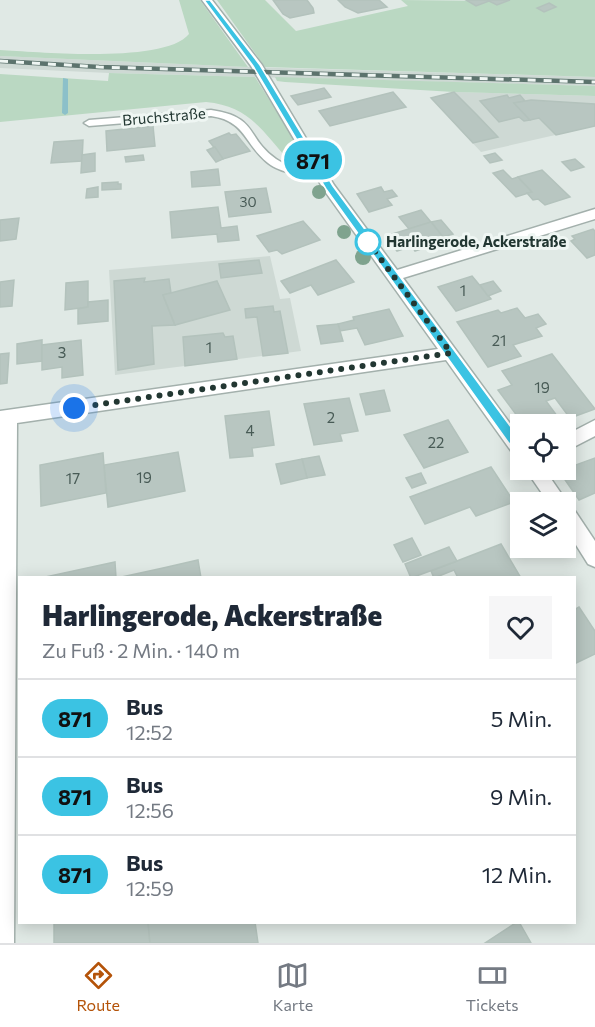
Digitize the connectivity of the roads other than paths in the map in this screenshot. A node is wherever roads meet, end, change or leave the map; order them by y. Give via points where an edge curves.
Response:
1 (207, 0) edge
2 (89, 123) dead end
3 (322, 176) junction
4 (595, 214) edge
5 (393, 276) junction
6 (451, 353) junction
7 (4, 418) edge
8 (595, 427) edge
9 (510, 436) edge
10 (576, 438) edge
11 (576, 529) edge
12 (595, 558) edge
13 (1, 943) edge

1 - 3 street via 256,65
2 - 3 lane, Bruchstraße via 224,114 240,121 272,161
3 - 5 street
4 - 5 street
5 - 6 street
6 - 7 street
6 - 9 street
7 - 13 street
8 - 10 street
11 - 12 street

